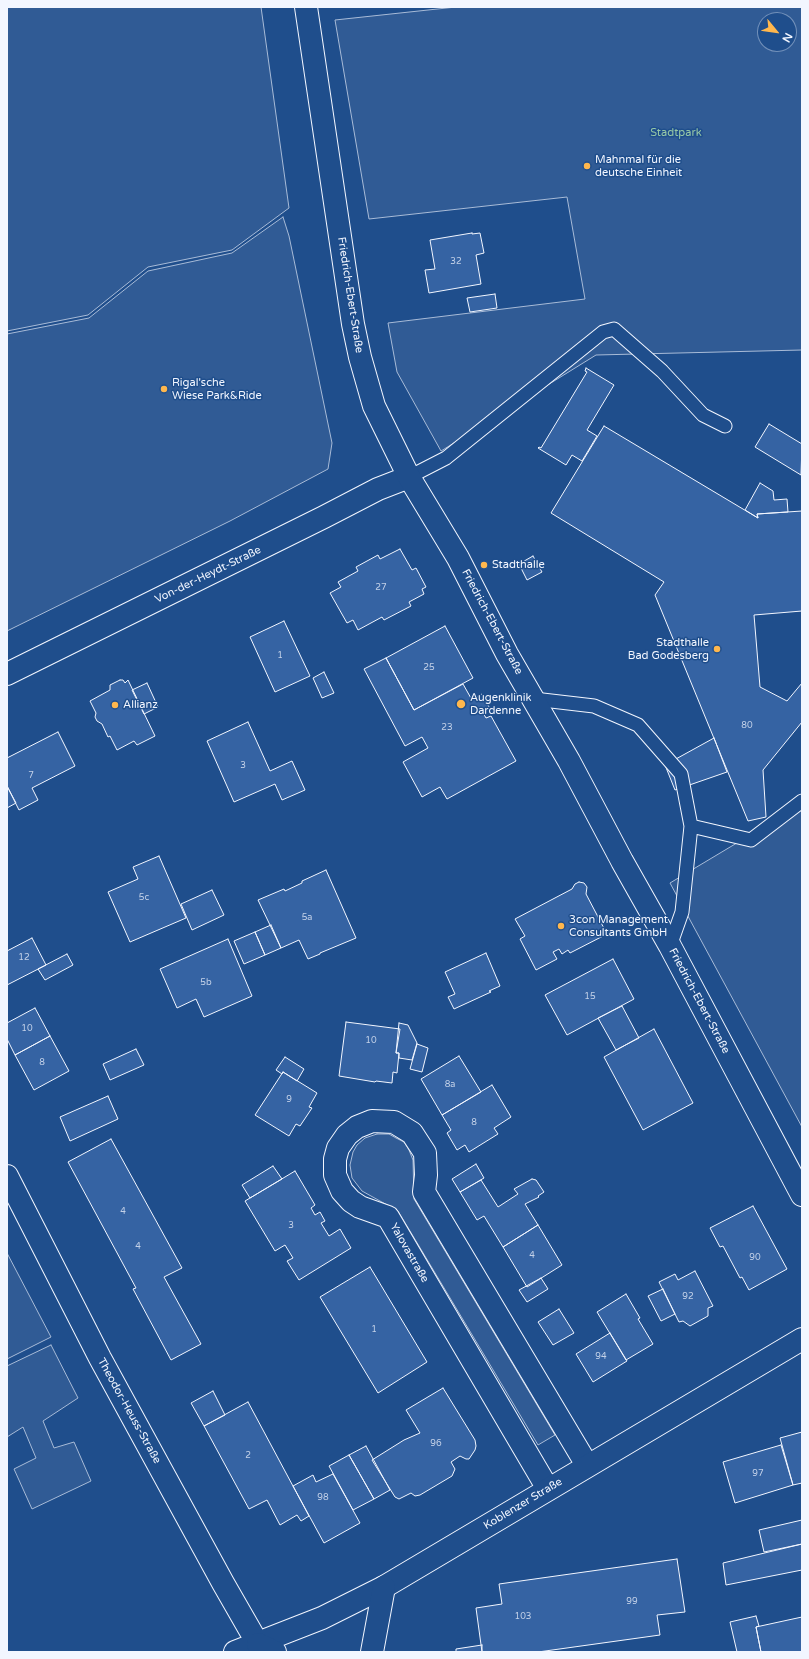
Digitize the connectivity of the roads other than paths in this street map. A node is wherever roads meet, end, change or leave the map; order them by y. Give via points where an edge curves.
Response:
1 (306, 7) edge
2 (725, 426) dead end
3 (409, 477) junction
4 (7, 674) edge
5 (534, 699) junction
6 (802, 801) edge
7 (691, 826) junction
8 (670, 946) junction
9 (7, 1176) edge
10 (802, 1195) edge
11 (802, 1339) edge
12 (588, 1465) junction
13 (548, 1489) junction
14 (384, 1587) junction
15 (266, 1649) edge
16 (235, 1652) edge
17 (372, 1652) edge

1 - 3 street, Friedrich-Ebert-Straße via 357,344 374,406
2 - 3 lane via 703,415 662,371 614,329 603,332 446,458
3 - 4 street, Von-der-Heydt-Straße via 378,489
3 - 5 street, Friedrich-Ebert-Straße via 458,558 507,654
5 - 7 lane via 594,706 638,725 681,774
5 - 8 street, Friedrich-Ebert-Straße
6 - 7 lane via 751,840
7 - 8 lane via 682,912
8 - 10 street, Friedrich-Ebert-Straße
9 - 15 street, Theodor-Heuss-Straße via 100,1358
11 - 12 street, Koblenzer Straße
12 - 13 street, Koblenzer Straße
12 - 13 street, Yalovastraße via 424,1192 425,1153 412,1133 394,1122 372,1121 357,1127 347,1135 338,1148 335,1159 335,1175 342,1191 360,1207 388,1217
13 - 14 street, Koblenzer Straße
14 - 15 street, Koblenzer Straße
14 - 17 street
15 - 16 street, Koblenzer Straße

